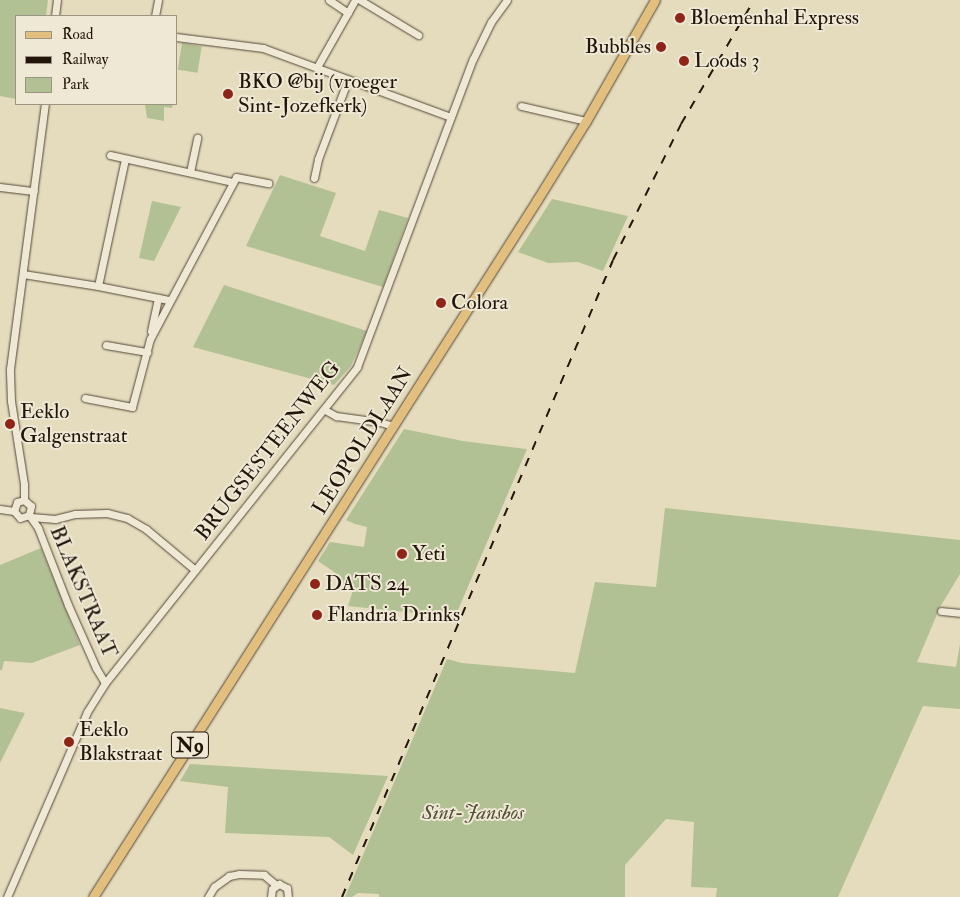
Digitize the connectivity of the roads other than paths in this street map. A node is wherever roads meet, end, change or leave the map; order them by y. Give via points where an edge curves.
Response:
1 (57, 0) edge
2 (158, 0) edge
3 (329, 0) edge
4 (355, 0) edge
5 (360, 0) edge
6 (507, 0) edge
7 (655, 0) edge
8 (348, 13) junction
9 (55, 15) edge
10 (156, 15) edge
11 (418, 36) dead end
12 (178, 37) edge
13 (317, 67) junction
14 (348, 79) junction
15 (45, 105) edge
16 (521, 106) dead end
17 (452, 117) junction
18 (586, 121) junction
19 (197, 138) dead end
20 (110, 155) dead end
21 (125, 159) junction
22 (190, 172) junction
23 (314, 178) dead end
24 (233, 182) junction
25 (268, 183) dead end
26 (0, 187) edge
27 (34, 191) junction
28 (23, 274) junction
29 (98, 286) junction
30 (158, 298) junction
31 (169, 300) junction
32 (150, 339) junction
33 (106, 345) dead end
34 (147, 352) junction
35 (85, 398) dead end
36 (324, 410) junction
37 (392, 426) junction
38 (24, 500) junction
39 (0, 509) edge
40 (14, 511) junction
41 (30, 516) junction
42 (195, 570) junction
43 (941, 611) dead end
44 (960, 613) edge
45 (105, 682) junction
46 (276, 885) junction
47 (7, 897) edge
48 (93, 897) edge
49 (208, 897) edge
50 (271, 897) edge
51 (288, 897) edge

1 - 9 street
2 - 10 street
3 - 8 street
4 - 8 street
5 - 11 street
6 - 17 street, BRUGSESTEENWEG via 482,38
7 - 18 main road, LEOPOLDLAAN / N9
8 - 13 street
12 - 13 street via 264,48
13 - 14 street
14 - 17 street
14 - 23 street
15 - 27 street
16 - 18 street
17 - 36 street, BRUGSESTEENWEG via 364,351 357,367
18 - 37 main road, LEOPOLDLAAN / N9
19 - 22 street
20 - 21 street
21 - 22 street
21 - 29 street
22 - 24 street
24 - 25 street via 236,177
24 - 31 street
26 - 27 street
27 - 28 street
28 - 29 street
28 - 38 street via 10,369
29 - 30 street
30 - 31 street
30 - 32 street
31 - 32 street
32 - 34 street
33 - 34 street
34 - 35 street via 132,406
36 - 37 street via 336,416
36 - 42 street, BRUGSESTEENWEG
37 - 48 main road, LEOPOLDLAAN / N9
38 - 40 street via 17,502
38 - 41 street via 31,506
39 - 40 street
40 - 41 street via 20,518
41 - 42 street via 50,520 75,514 107,513 127,518 146,529
41 - 45 street, BLAKSTRAAT via 89,653
42 - 45 street, BRUGSESTEENWEG
43 - 44 street
45 - 47 street, BRUGSESTEENWEG via 84,719
46 - 49 street via 264,875 239,874 229,876 214,887
46 - 50 street
46 - 51 street via 282,884 287,888

